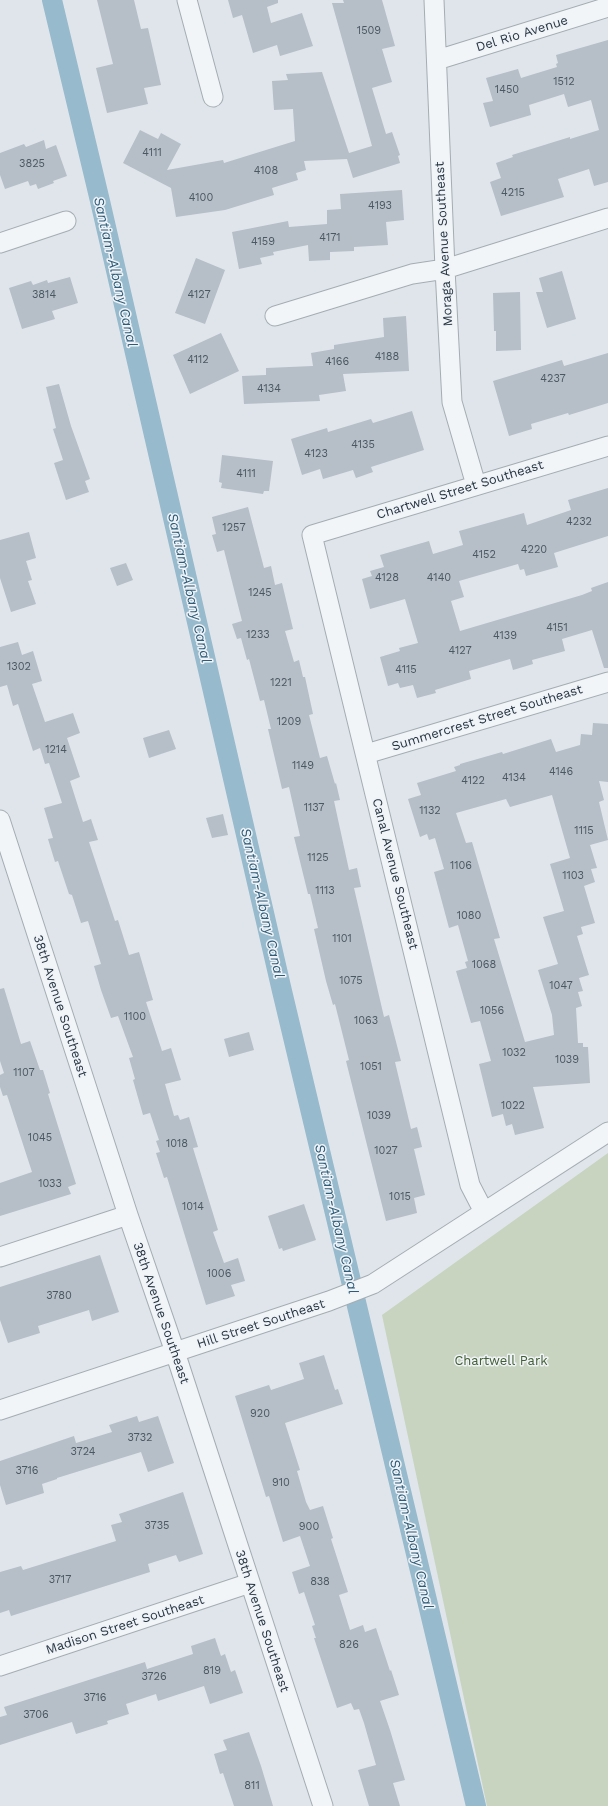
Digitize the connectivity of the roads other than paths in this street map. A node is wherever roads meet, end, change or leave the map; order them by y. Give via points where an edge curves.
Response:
1 (187, 0) edge
2 (434, 0) edge
3 (608, 8) edge
4 (437, 60) junction
5 (213, 97) dead end
6 (608, 218) edge
7 (66, 221) dead end
8 (0, 243) edge
9 (445, 269) junction
10 (275, 316) dead end
11 (608, 446) edge
12 (476, 485) junction
13 (312, 535) joint
14 (608, 682) edge
15 (366, 754) junction
16 (0, 820) edge
17 (608, 1132) edge
18 (484, 1212) junction
19 (128, 1215) junction
20 (0, 1257) edge
21 (175, 1352) junction
22 (0, 1410) edge
23 (250, 1583) junction
24 (0, 1666) edge
25 (323, 1806) edge

1 - 5 street
2 - 4 street, Moraga Avenue Southeast
3 - 4 street, Del Rio Avenue
4 - 9 street, Moraga Avenue Southeast
6 - 9 street
7 - 8 street
9 - 10 street via 412,274
9 - 12 street, Moraga Avenue Southeast via 452,402
11 - 12 street, Chartwell Street Southeast
12 - 13 street, Chartwell Street Southeast
13 - 15 street, Canal Avenue Southeast
14 - 15 street, Summercrest Street Southeast
15 - 18 street, Canal Avenue Southeast via 470,1185
16 - 19 street, 38th Avenue Southeast
17 - 18 street, Hill Street Southeast
18 - 21 street, Hill Street Southeast via 373,1284
19 - 20 street
19 - 21 street, 38th Avenue Southeast
21 - 22 street, Hill Street Southeast
21 - 23 street, 38th Avenue Southeast
23 - 24 street, Madison Street Southeast
23 - 25 street, 38th Avenue Southeast

